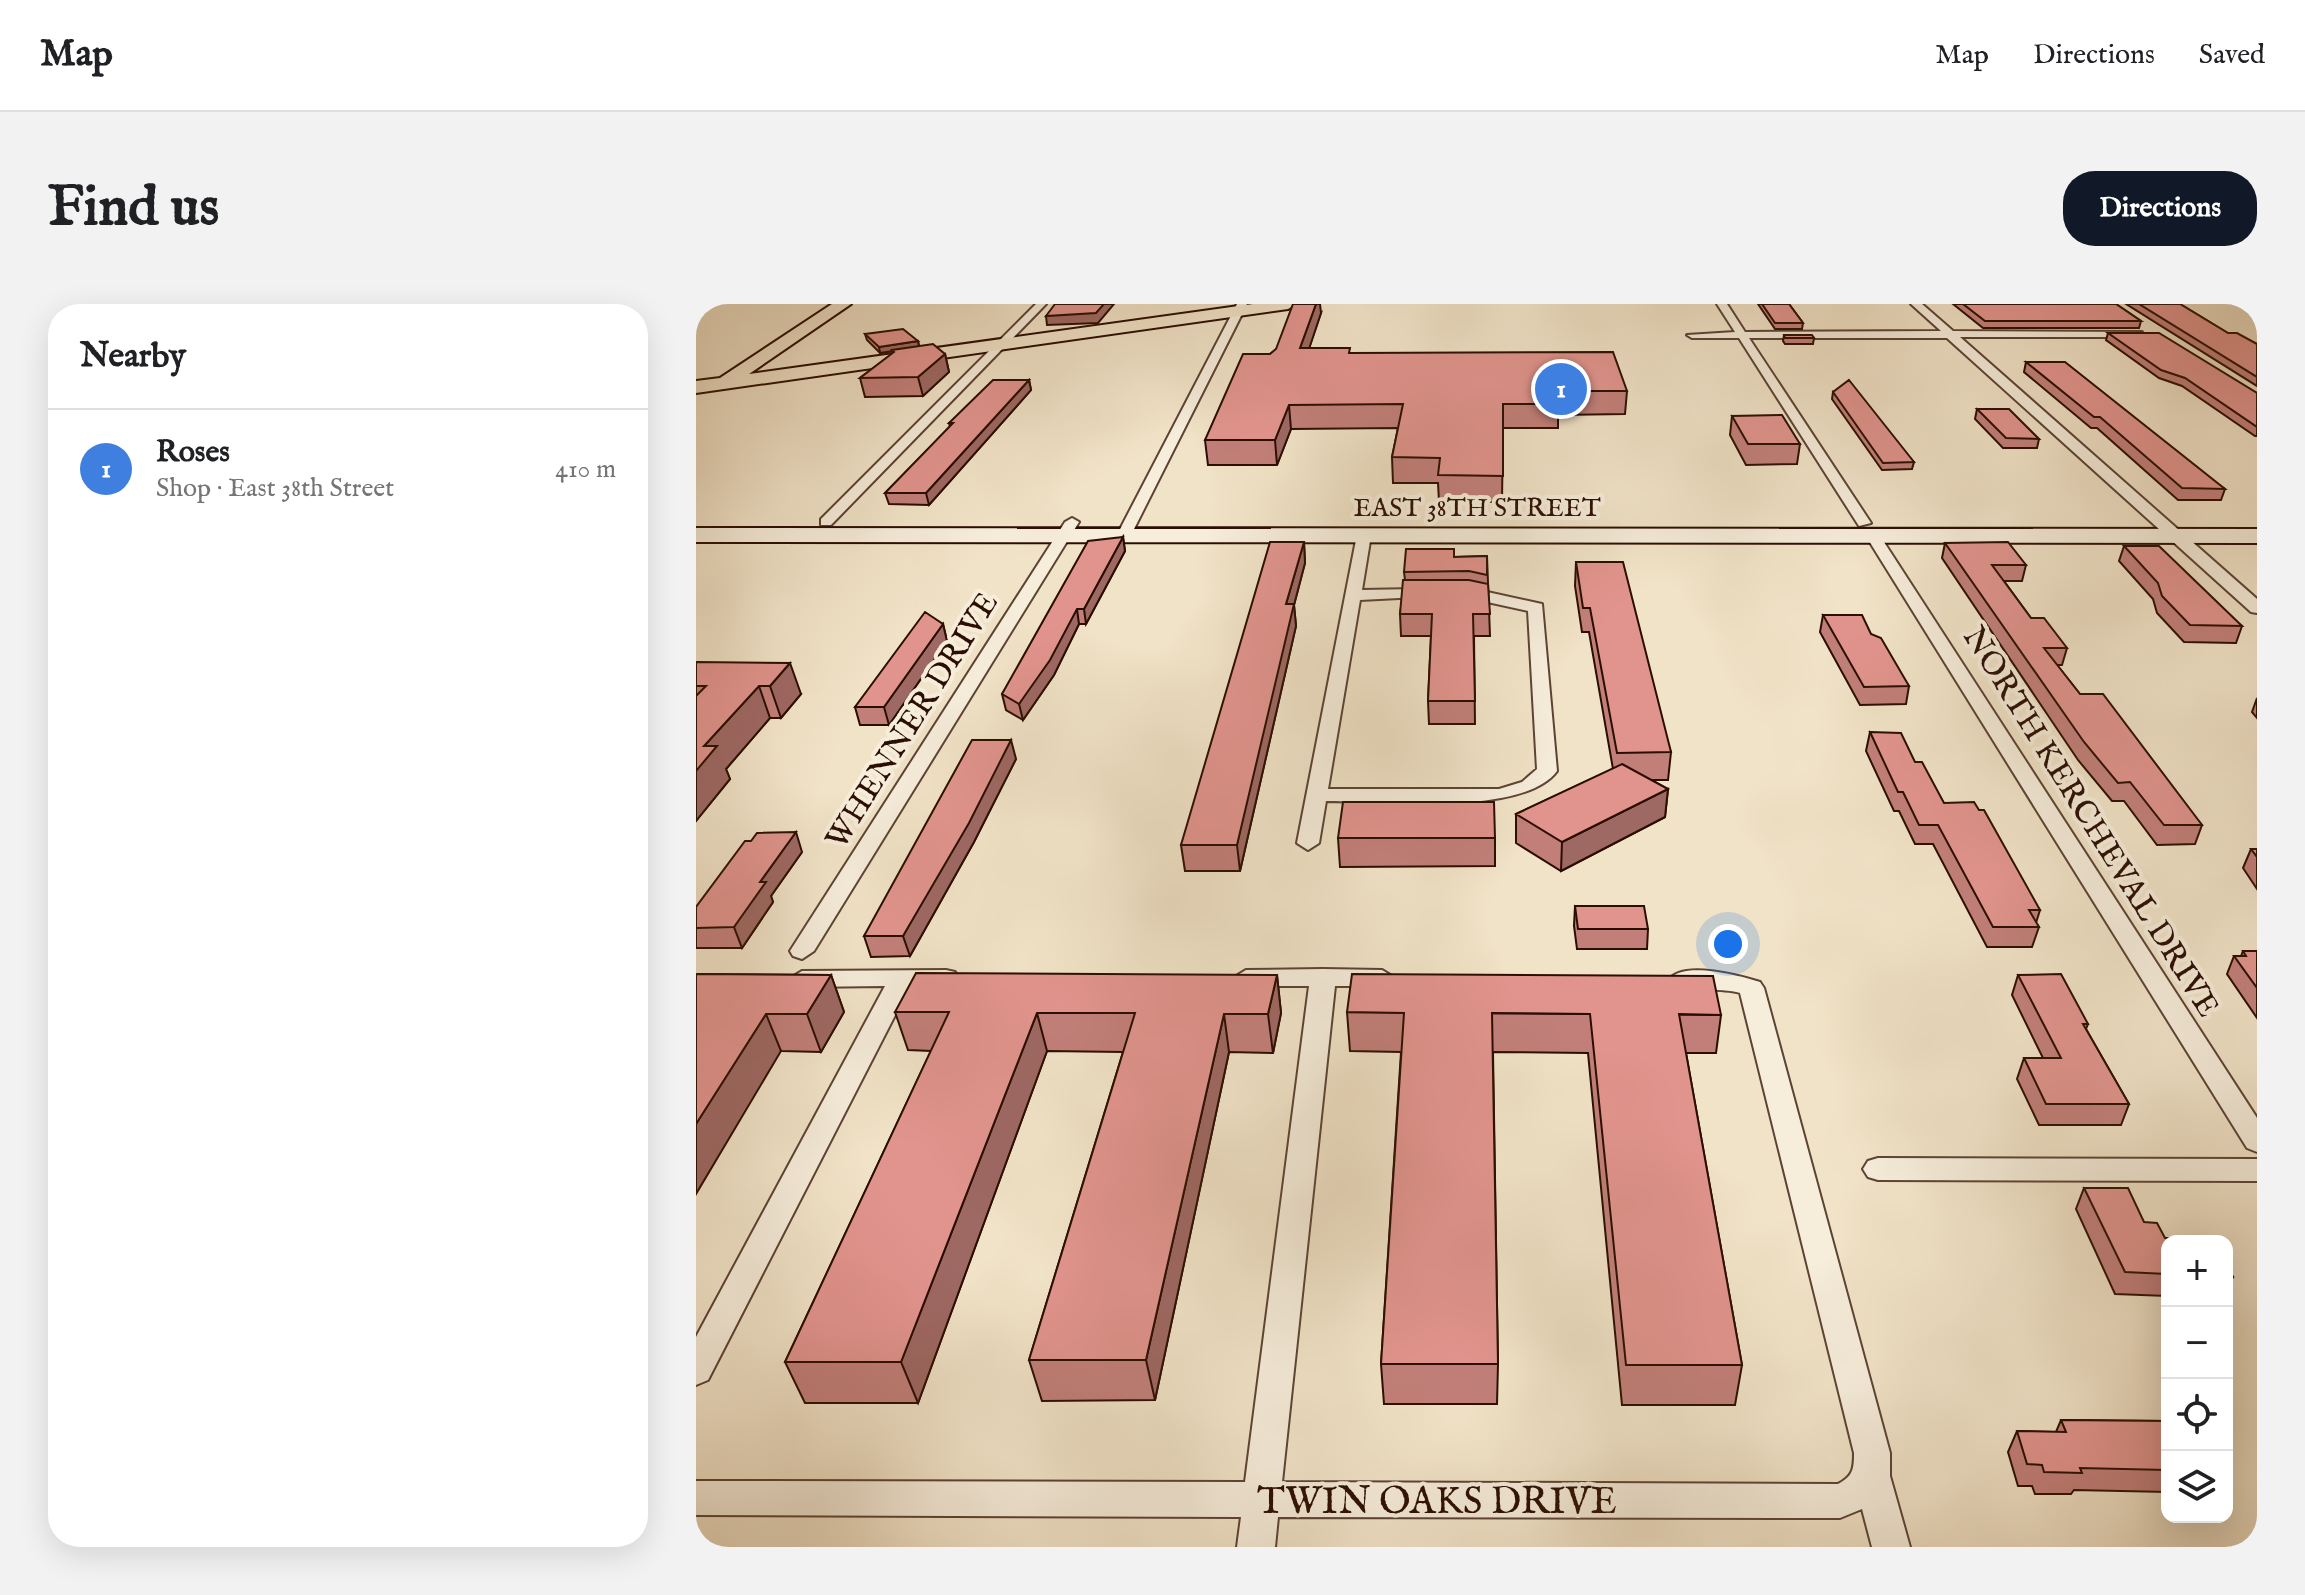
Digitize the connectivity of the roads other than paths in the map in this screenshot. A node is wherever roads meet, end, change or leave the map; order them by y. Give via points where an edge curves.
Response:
1 (819, 304) edge
2 (843, 304) edge
3 (1041, 304) edge
4 (1288, 304) edge
5 (1722, 304) edge
6 (1916, 304) edge
7 (1240, 308) edge
8 (2137, 319) edge
9 (1949, 334) junction
10 (1692, 335) dead end
11 (1742, 335) junction
12 (1004, 344) junction
13 (762, 357) junction
14 (822, 370) junction
15 (721, 384) junction
16 (696, 385) edge
17 (696, 401) edge
18 (696, 522) edge
19 (826, 522) junction
20 (2257, 523) edge
21 (1067, 528) junction
22 (1127, 528) junction
23 (1868, 529) junction
24 (2170, 529) junction
25 (696, 535) edge
26 (1364, 535) junction
27 (2257, 536) edge
28 (1353, 595) junction
29 (2257, 608) edge
30 (1316, 795) junction
31 (1308, 843) dead end
32 (802, 951) dead end
33 (1323, 977) junction
34 (902, 978) junction
35 (965, 978) edge
36 (1214, 978) edge
37 (1412, 978) edge
38 (775, 979) edge
39 (1663, 980) edge
40 (2257, 1141) edge
41 (1878, 1169) dead end
42 (2257, 1170) edge
43 (696, 1370) edge
44 (1872, 1476) junction
45 (696, 1498) edge
46 (1263, 1500) junction
47 (1256, 1547) edge
48 (1891, 1547) edge

1 - 16 main road
2 - 13 main road
3 - 12 street
4 - 7 main road
5 - 11 street, NORTH KERCHEVAL DRIVE
6 - 9 street
7 - 12 main road
7 - 22 street
8 - 9 street via 2147,330
9 - 11 street
9 - 24 street
10 - 11 street
11 - 23 street, NORTH KERCHEVAL DRIVE
12 - 14 main road
12 - 19 street
13 - 14 main road via 781,366
13 - 15 main road
14 - 15 main road
15 - 16 main road
15 - 17 main road
18 - 19 main road, EAST 38TH STREET
19 - 21 main road, EAST 38TH STREET
20 - 24 main road, EAST 38TH STREET
21 - 22 main road, EAST 38TH STREET
21 - 25 main road, EAST 38TH STREET
21 - 32 street, WHENNER DRIVE
22 - 23 main road, EAST 38TH STREET
22 - 26 main road, EAST 38TH STREET
23 - 24 main road, EAST 38TH STREET
23 - 26 main road, EAST 38TH STREET
23 - 40 street, NORTH KERCHEVAL DRIVE
24 - 27 main road, EAST 38TH STREET
24 - 29 street
26 - 28 street
28 - 30 street
28 - 30 street via 1480,594 1512,597 1536,608 1547,771 1529,786 1500,795
30 - 31 street
33 - 36 street
33 - 37 street
33 - 46 street
34 - 35 street
34 - 38 street
34 - 43 street
39 - 44 street via 1726,980 1751,988 1872,1453
41 - 42 street
44 - 46 street, TWIN OAKS DRIVE via 1861,1491 1840,1501
44 - 48 street
45 - 46 street, TWIN OAKS DRIVE
46 - 47 street

